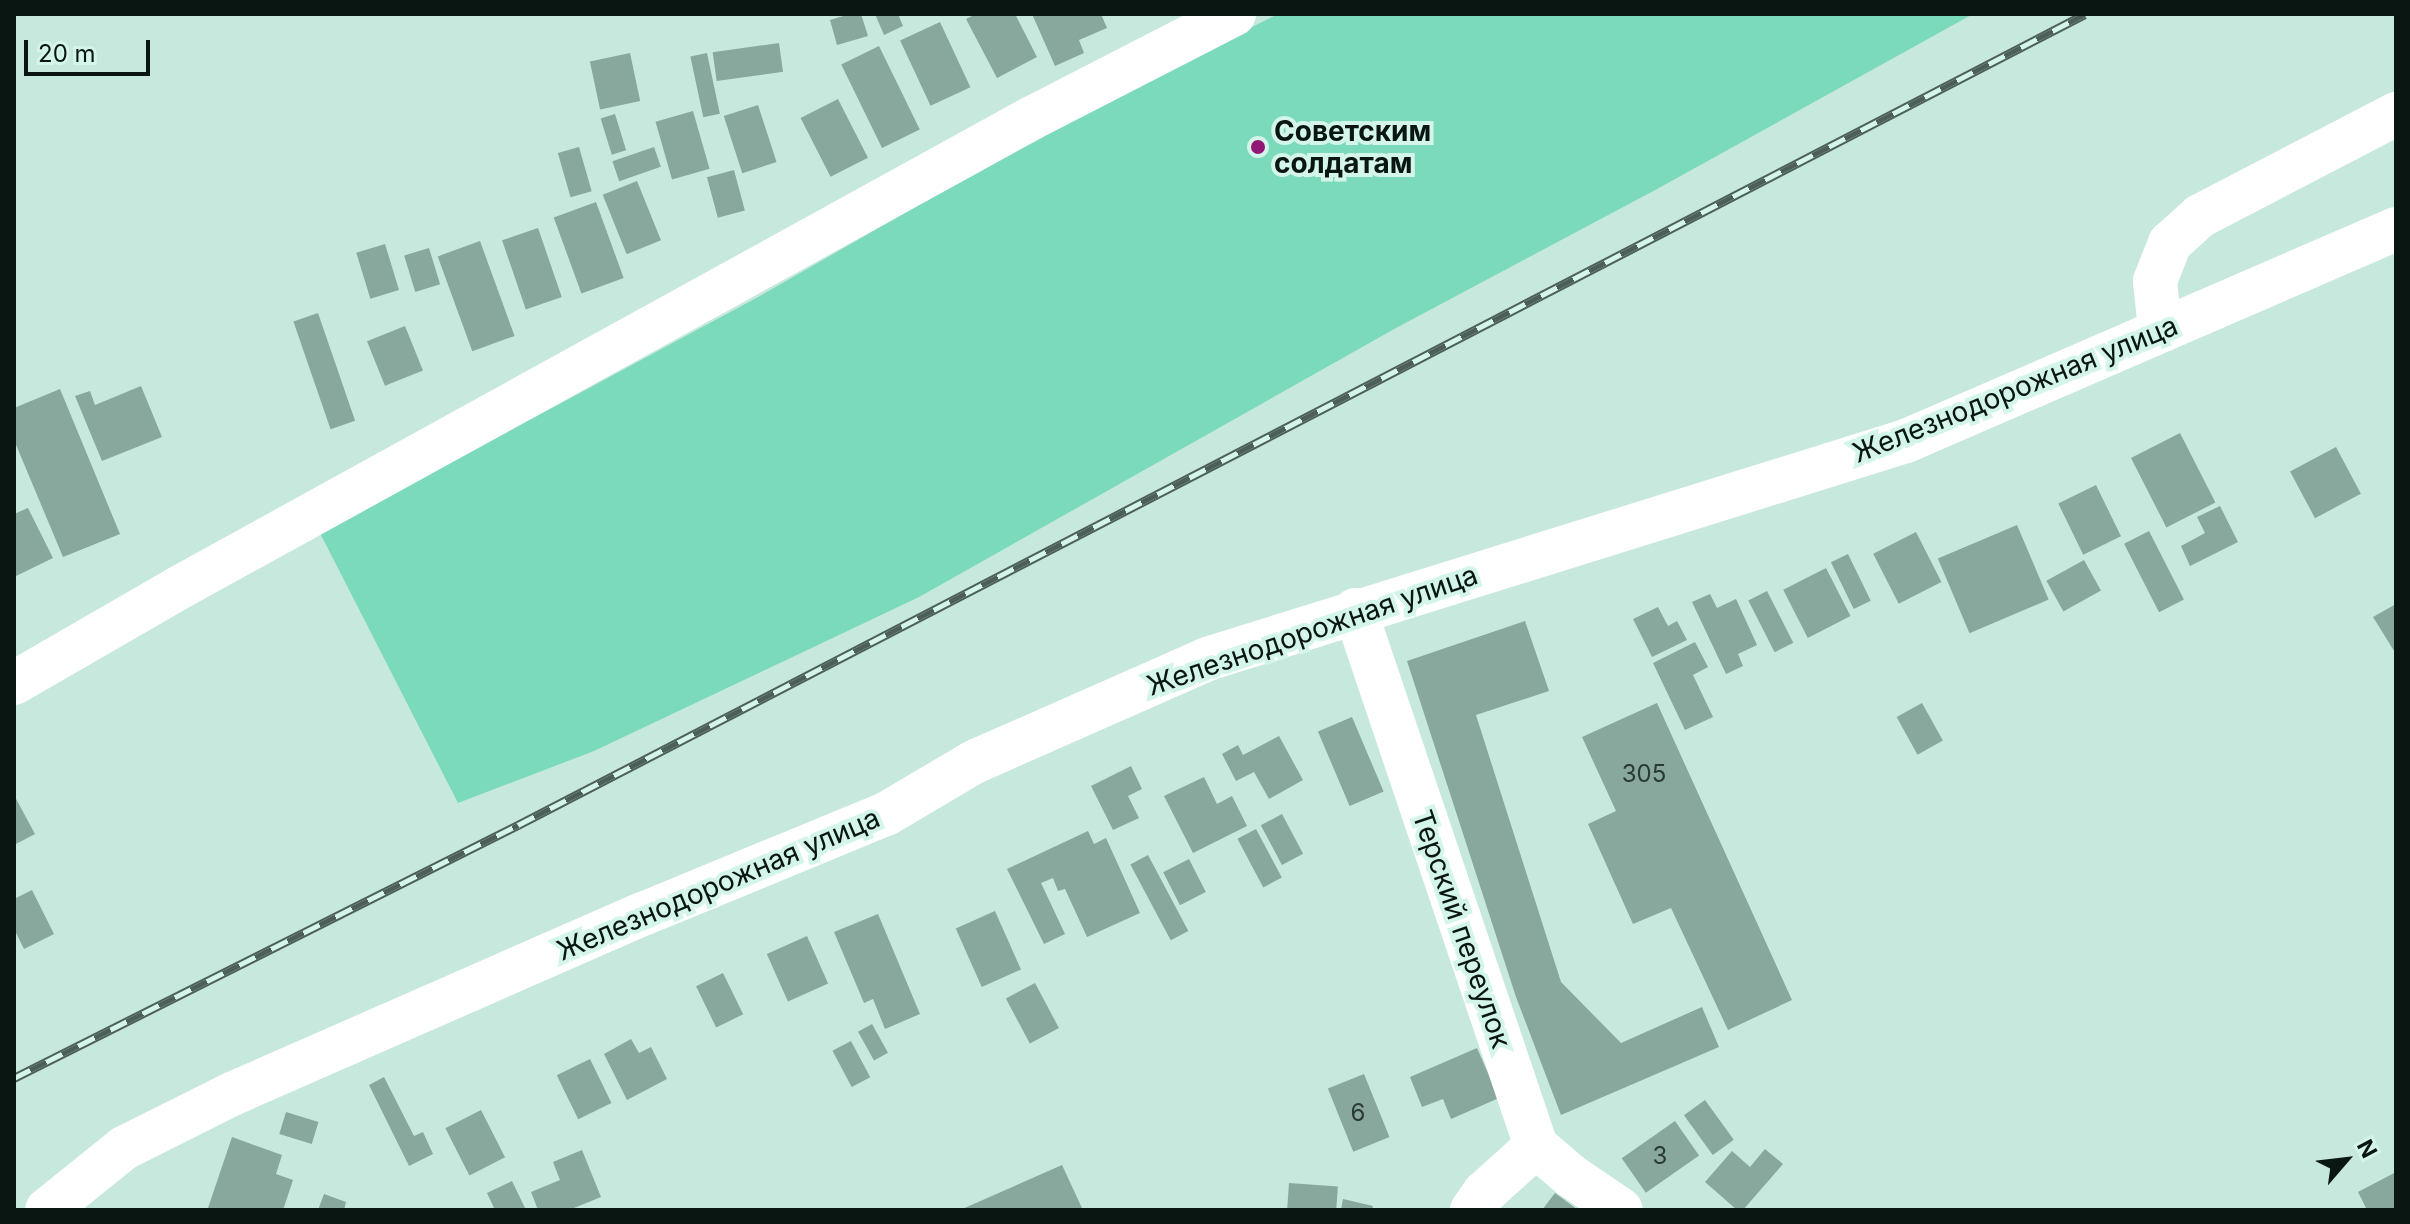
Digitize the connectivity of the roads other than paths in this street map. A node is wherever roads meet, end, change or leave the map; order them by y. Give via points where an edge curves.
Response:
1 (1234, 14) edge
2 (2396, 114) edge
3 (2396, 229) edge
4 (2160, 330) junction
5 (1355, 610) junction
6 (14, 683) edge
7 (1536, 1146) junction
8 (47, 1210) edge
9 (1472, 1210) edge
10 (1621, 1210) edge

1 - 6 street via 1032,118
2 - 4 street via 2200,216 2170,243 2155,281
3 - 4 street, Железнодорожная улица
4 - 5 street, Железнодорожная улица via 1906,441
5 - 7 street, Терский переулок
5 - 8 street, Железнодорожная улица via 1207,659 1069,718 974,762 886,814 232,1094 124,1148
7 - 9 street
7 - 10 street

